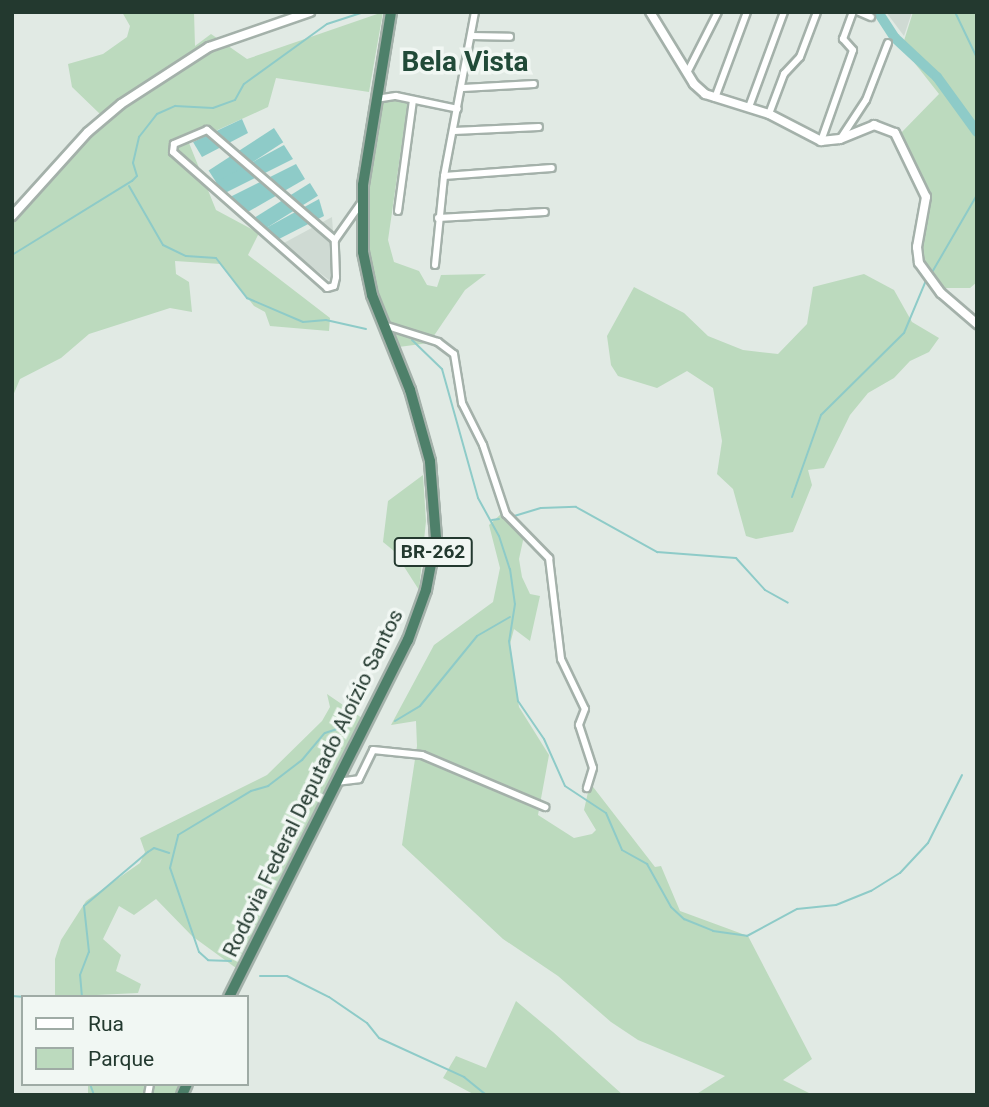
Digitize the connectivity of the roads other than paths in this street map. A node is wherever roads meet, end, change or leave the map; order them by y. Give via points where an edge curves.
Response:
1 (310, 12) edge
2 (391, 12) edge
3 (475, 12) edge
4 (650, 12) edge
5 (718, 12) edge
6 (747, 12) edge
7 (784, 12) edge
8 (817, 12) edge
9 (852, 12) edge
10 (859, 12) edge
11 (871, 17) dead end
12 (471, 36) junction
13 (510, 37) dead end
14 (888, 43) dead end
15 (687, 73) junction
16 (534, 84) dead end
17 (463, 88) junction
18 (715, 98) junction
19 (376, 99) junction
20 (413, 100) junction
21 (749, 107) junction
22 (458, 108) junction
23 (769, 114) junction
24 (539, 127) dead end
25 (454, 131) junction
26 (840, 139) junction
27 (821, 141) junction
28 (552, 168) dead end
29 (444, 176) junction
30 (361, 203) junction
31 (397, 211) dead end
32 (545, 212) dead end
33 (12, 216) edge
34 (438, 218) junction
35 (335, 240) junction
36 (435, 265) dead end
37 (977, 324) edge
38 (384, 325) junction
39 (336, 782) junction
40 (587, 788) dead end
41 (545, 807) dead end
42 (230, 995) edge

1 - 33 street via 209,47 121,104 88,132
2 - 19 highway, Rodovia Federal Deputado Aloízio Santos / BR-262
3 - 12 street
4 - 15 street
5 - 15 street
6 - 18 street
7 - 21 street
8 - 23 street via 800,57 781,78
9 - 27 street via 842,39 852,46
10 - 11 street
12 - 13 street
12 - 17 street
14 - 26 street via 866,100
15 - 18 street via 699,89
16 - 17 street
17 - 22 street
18 - 21 street
19 - 20 street
19 - 30 highway, Rodovia Federal Deputado Aloízio Santos / BR-262
20 - 22 street
20 - 31 street
21 - 23 street
22 - 25 street
23 - 27 street
24 - 25 street
25 - 29 street
26 - 27 street
26 - 37 street via 874,125 887,128 900,139 926,197 917,247 919,263 941,293
28 - 29 street
29 - 34 street
30 - 35 street
30 - 38 highway, Rodovia Federal Deputado Aloízio Santos / BR-262 via 366,273
32 - 34 street
34 - 36 street
35 - 35 street via 336,277 334,286 327,288 173,152 174,144 207,130
38 - 39 highway, Rodovia Federal Deputado Aloízio Santos / BR-262 via 410,390 430,461 436,538 426,590 408,640
38 - 40 street via 438,342 454,354 461,402 483,445 506,514 548,558 561,659 586,709 579,724 593,768
39 - 41 street via 359,779 373,750 422,755
39 - 42 highway, Rodovia Federal Deputado Aloízio Santos / BR-262

